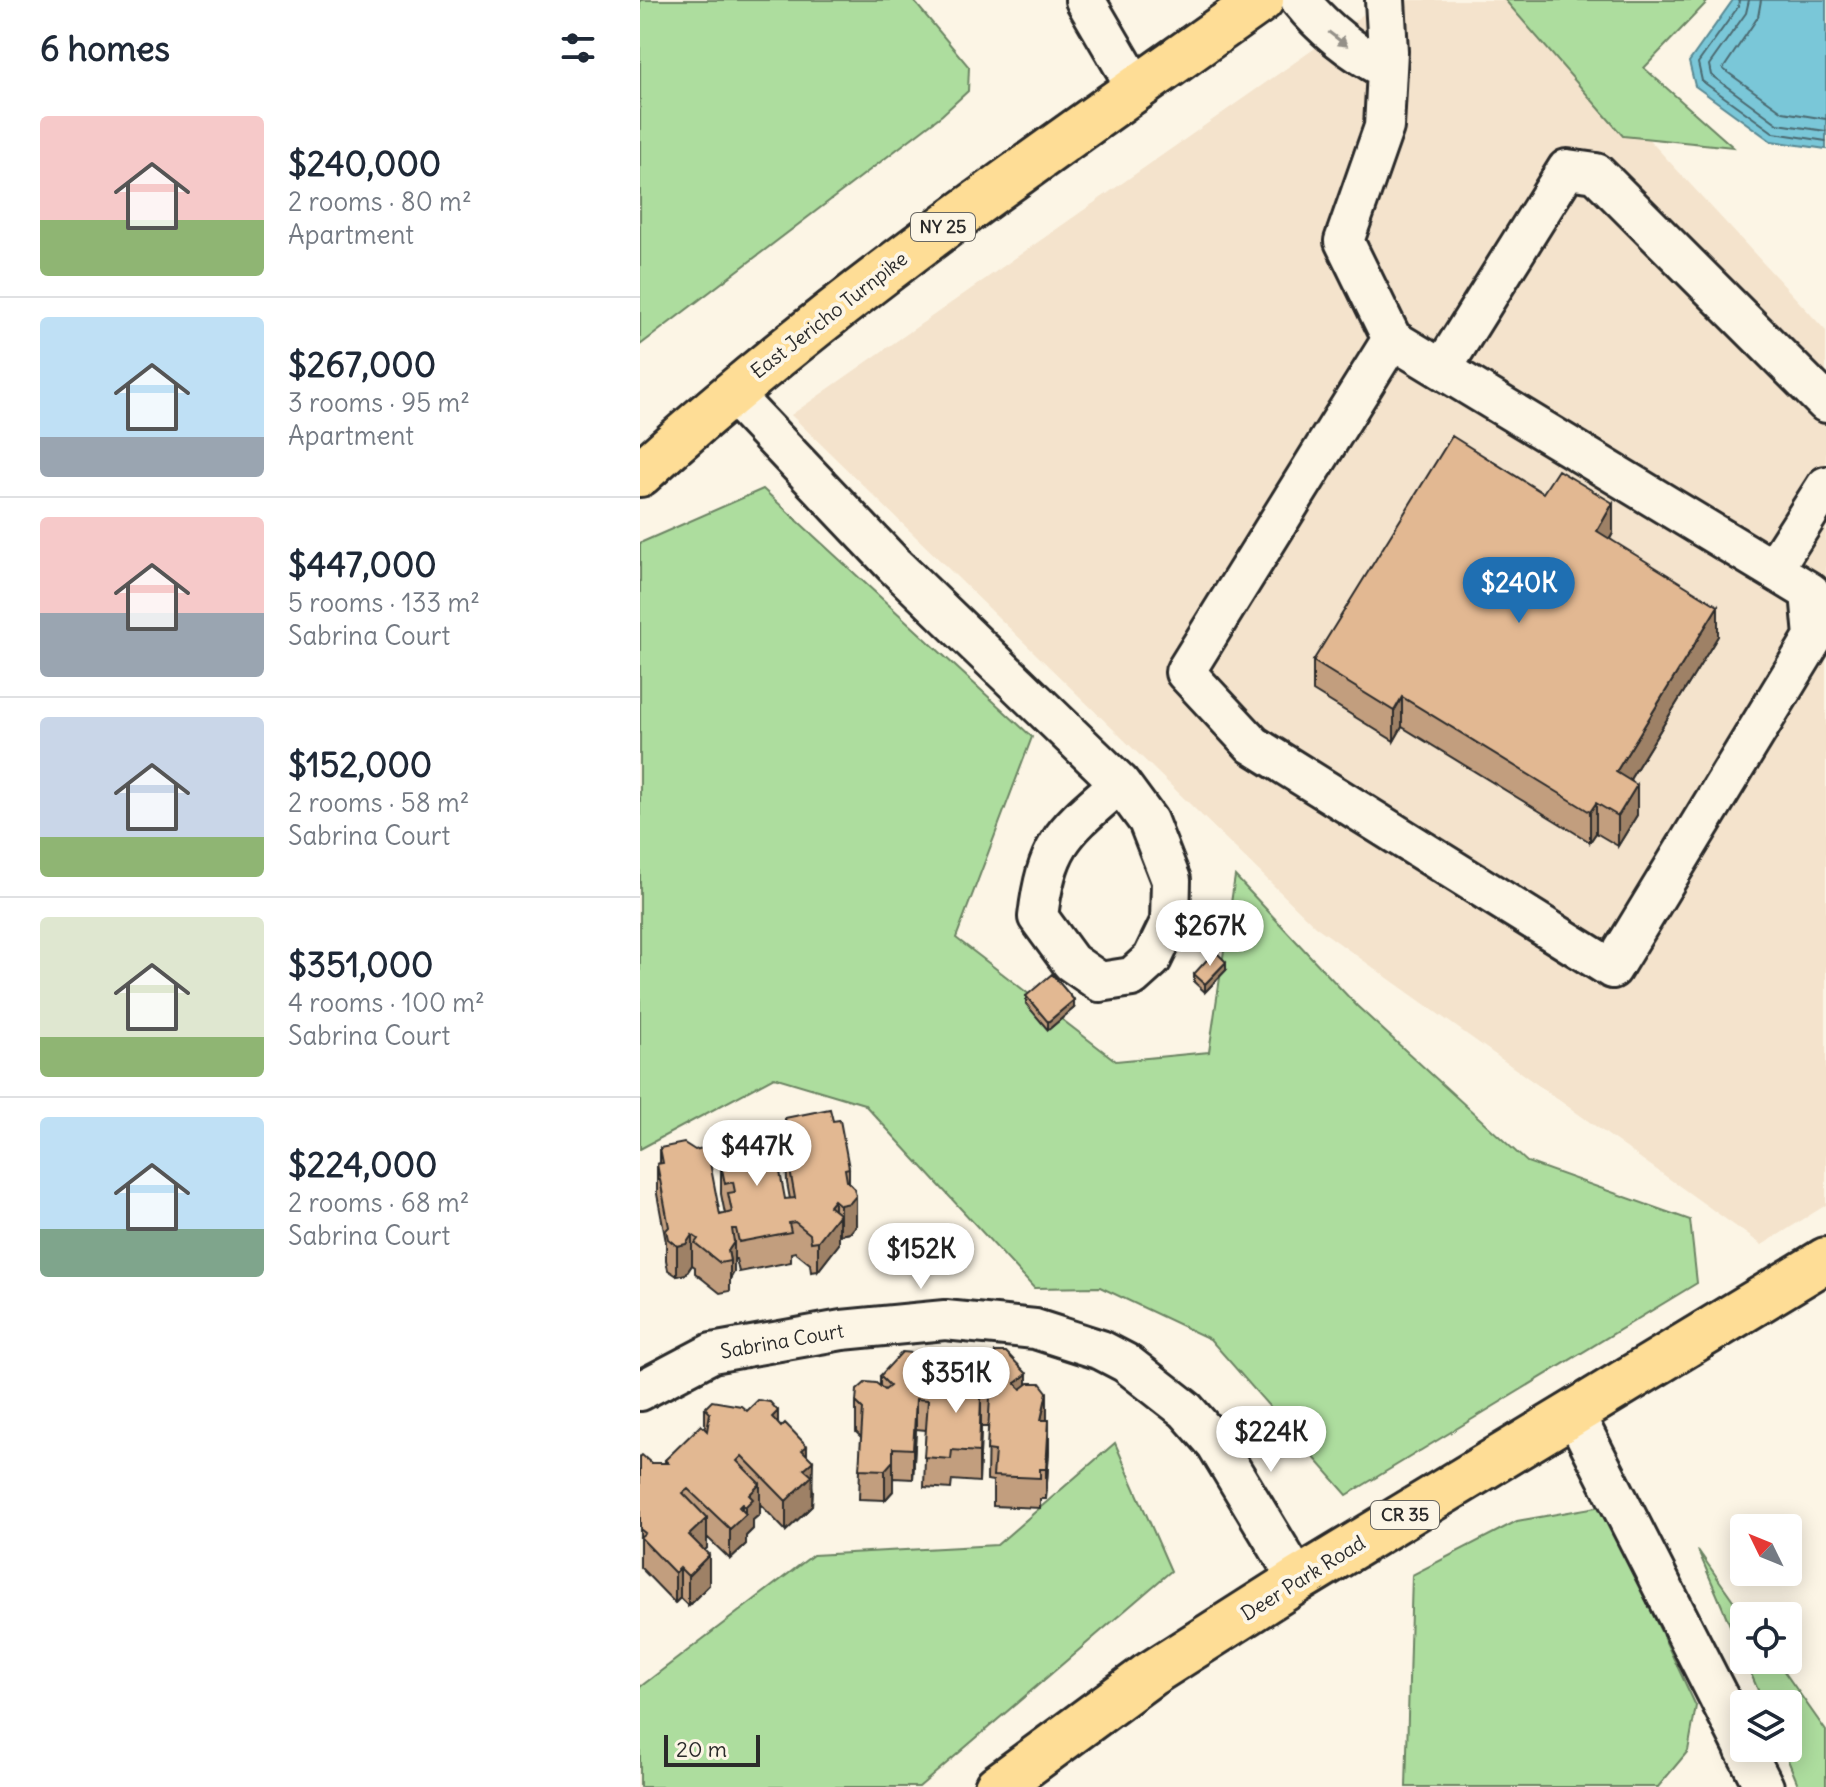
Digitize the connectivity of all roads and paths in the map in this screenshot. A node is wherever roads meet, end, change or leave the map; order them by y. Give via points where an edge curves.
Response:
1 (1085, 0) edge
2 (1261, 0) edge
3 (1300, 0) edge
4 (1385, 0) edge
5 (1385, 69) junction
6 (1137, 89) junction
7 (1392, 339) junction
8 (1442, 369) junction
9 (730, 392) junction
10 (1826, 403) edge
11 (640, 474) edge
12 (1826, 486) edge
13 (1773, 569) junction
14 (1820, 633) edge
15 (1120, 783) junction
16 (1826, 1260) edge
17 (640, 1391) edge
18 (1574, 1413) junction
19 (1298, 1580) junction
20 (1730, 1720) edge
21 (1751, 1762) edge
22 (997, 1787) edge
23 (1764, 1787) edge

1 - 6 street
2 - 6 main road, East Jericho Turnpike / NY 25
3 -> 5 street via 1322,27
4 - 5 street
5 - 7 street via 1384,127 1344,241
6 - 9 main road, East Jericho Turnpike / NY 25 via 948,223
7 - 8 street
7 - 14 street via 1185,672 1253,745 1612,969
8 - 10 street via 1567,169 1596,173
8 - 13 street
9 - 11 main road, East Jericho Turnpike / NY 25
9 - 15 street via 895,566
12 - 13 street
13 - 14 street via 1810,592
15 - 15 street via 1148,821 1171,880 1170,922 1152,959 1132,977 1100,982 1071,962 1038,917 1043,874 1064,832
16 - 18 main road, Deer Park Road / CR 35
17 - 19 street, Sabrina Court via 712,1353 842,1330 945,1320 1035,1329 1126,1363 1186,1410 1216,1444
18 - 19 main road, Deer Park Road / CR 35
18 - 20 street
19 - 22 main road, Deer Park Road / CR 35 via 1149,1675
21 - 23 street

